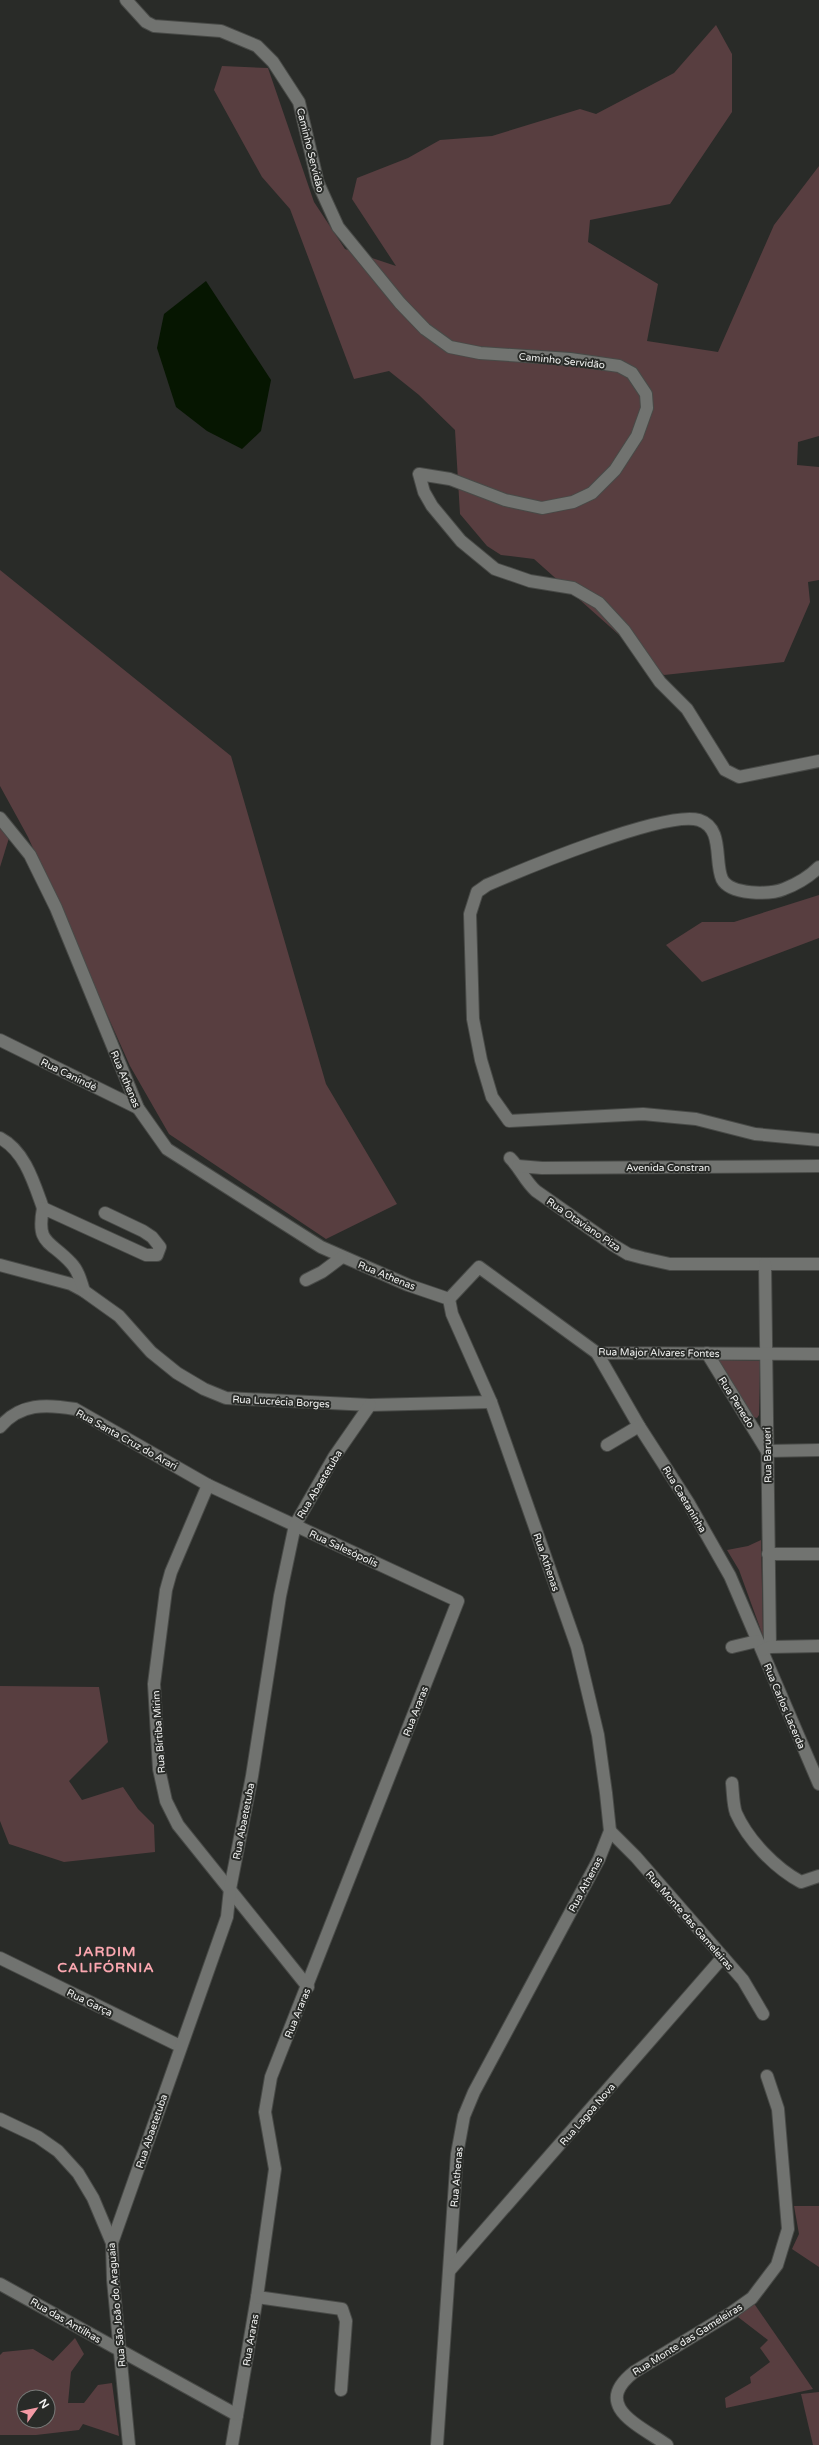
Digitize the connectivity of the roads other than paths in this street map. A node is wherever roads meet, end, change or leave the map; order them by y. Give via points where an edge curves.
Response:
1 (126, 0) edge
2 (819, 760) edge
3 (0, 818) edge
4 (819, 867) edge
5 (0, 1040) edge
6 (138, 1108) junction
7 (0, 1138) edge
8 (819, 1140) edge
9 (514, 1162) joint
10 (819, 1166) edge
11 (43, 1208) junction
12 (105, 1213) dead end
13 (342, 1257) junction
14 (765, 1264) junction
15 (819, 1264) edge
16 (0, 1265) edge
17 (306, 1280) dead end
18 (84, 1291) junction
19 (449, 1299) junction
20 (597, 1353) junction
21 (707, 1354) junction
22 (766, 1354) junction
23 (819, 1354) edge
24 (492, 1402) junction
25 (370, 1405) junction
26 (639, 1426) junction
27 (0, 1427) edge
28 (607, 1445) dead end
29 (819, 1450) edge
30 (767, 1451) junction
31 (208, 1485) junction
32 (295, 1525) junction
33 (768, 1554) junction
34 (819, 1554) edge
35 (458, 1601) joint
36 (763, 1646) junction
37 (819, 1646) edge
38 (732, 1647) dead end
39 (732, 1783) dead end
40 (819, 1784) edge
41 (610, 1831) junction
42 (819, 1876) edge
43 (230, 1889) junction
44 (723, 1957) junction
45 (0, 1958) edge
46 (308, 1987) junction
47 (763, 2014) dead end
48 (180, 2046) junction
49 (767, 2076) dead end
50 (0, 2119) edge
51 (112, 2243) junction
52 (450, 2270) junction
53 (0, 2284) edge
54 (258, 2296) junction
55 (120, 2351) junction
56 (341, 2390) dead end
57 (237, 2415) junction
58 (129, 2445) edge
59 (232, 2445) edge
60 (437, 2445) edge
61 (667, 2445) edge

1 - 2 street, Caminho Servidão via 146,22 154,26 221,31 257,46 273,62 299,102 318,184 338,227 400,303 425,329 450,347 480,353 570,359 619,366 632,373 646,394 647,408 637,436 615,470 592,493 573,502 542,508 505,500 450,479 419,474 424,492 432,506 461,541 495,569 530,581 574,588 599,603 624,630 660,682 687,709 725,770 739,776
3 - 6 street, Rua Athenas via 30,855 56,908
4 - 8 street via 810,876 782,890 746,893 730,888 722,879 718,846 712,830 700,821 688,818 666,821 617,835 486,885 477,892 470,914 473,1019 492,1097 509,1121 643,1114 696,1119 755,1134
5 - 6 street, Rua Canindé
6 - 13 street, Rua Athenas via 167,1149 236,1195
7 - 11 street via 9,1143 24,1162
9 - 10 street, Avenida Constran via 542,1168
9 - 14 street, Rua Otaviano Piza via 524,1180 536,1191 628,1254 670,1264
11 - 12 street via 146,1255 154,1256 159,1253 160,1247 152,1237
11 - 18 street via 40,1228 42,1235 74,1266
13 - 17 street
13 - 19 street, Rua Athenas
14 - 15 street, Rua Otaviano Piza
14 - 22 street, Rua Barueri
16 - 18 street, Rua Lucrécia Borges via 71,1284
18 - 25 street, Rua Lucrécia Borges via 119,1316 151,1352 177,1373 226,1398
19 - 20 street, Rua Major Alvares Fontes via 479,1267
19 - 24 street, Rua Athenas via 452,1314
20 - 21 street, Rua Major Alvares Fontes
20 - 26 street, Rua Caetaninha
21 - 22 street, Rua Major Alvares Fontes
21 - 30 street, Rua Penedo
22 - 23 street, Rua Major Alvares Fontes
22 - 30 street, Rua Barueri
24 - 25 street, Rua Lucrécia Borges
24 - 41 street, Rua Athenas via 577,1647 598,1736
25 - 32 street, Rua Abaetetuba via 334,1457
26 - 28 street
26 - 36 street, Rua Caetaninha via 688,1502 730,1576
27 - 31 street, Rua Santa Cruz do Arari via 8,1418 33,1406 50,1405 75,1409
29 - 30 street
30 - 33 street, Rua Barueri
31 - 32 street, Rua Salesópolis
31 - 43 street, Rua Birtiba Mirim via 171,1572 166,1590 155,1691 160,1769 166,1801 178,1825
32 - 35 street, Rua Salesópolis
32 - 43 street, Rua Abaetetuba via 280,1596 252,1776
33 - 34 street
33 - 36 street, Rua Barueri
35 - 46 street, Rua Araras
36 - 37 street
36 - 38 street
36 - 40 street, Rua Carlos Lacerda
39 - 42 street via 736,1812 744,1827 774,1864 801,1882
41 - 44 street, Rua Monte das Gameleiras
41 - 52 street, Rua Athenas via 599,1858 464,2116 457,2154
43 - 46 street, Rua Birtiba Mirim
43 - 48 street, Rua Abaetetuba via 227,1917
44 - 47 street, Rua Monte das Gameleiras via 743,1980
44 - 52 street, Rua Lagoa Nova
45 - 48 street, Rua Garça
46 - 54 street, Rua Araras via 271,2077 266,2099 265,2112 275,2169
48 - 51 street, Rua Abaetetuba
49 - 61 street, Rua Monte das Gameleiras via 778,2109 788,2229 778,2265 752,2298 731,2314 634,2372 622,2382 616,2394 618,2406 627,2417
50 - 51 street, Rua São João do Araguaia via 38,2138 58,2151 68,2162 93,2198
51 - 55 street, Rua São João do Araguaia
52 - 60 street, Rua Athenas
53 - 55 street, Rua das Antilhas
54 - 56 street via 342,2309 346,2321
54 - 57 street, Rua Araras
55 - 57 street, Rua das Antilhas
55 - 58 street, Rua São João do Araguaia
57 - 59 street, Rua Araras

